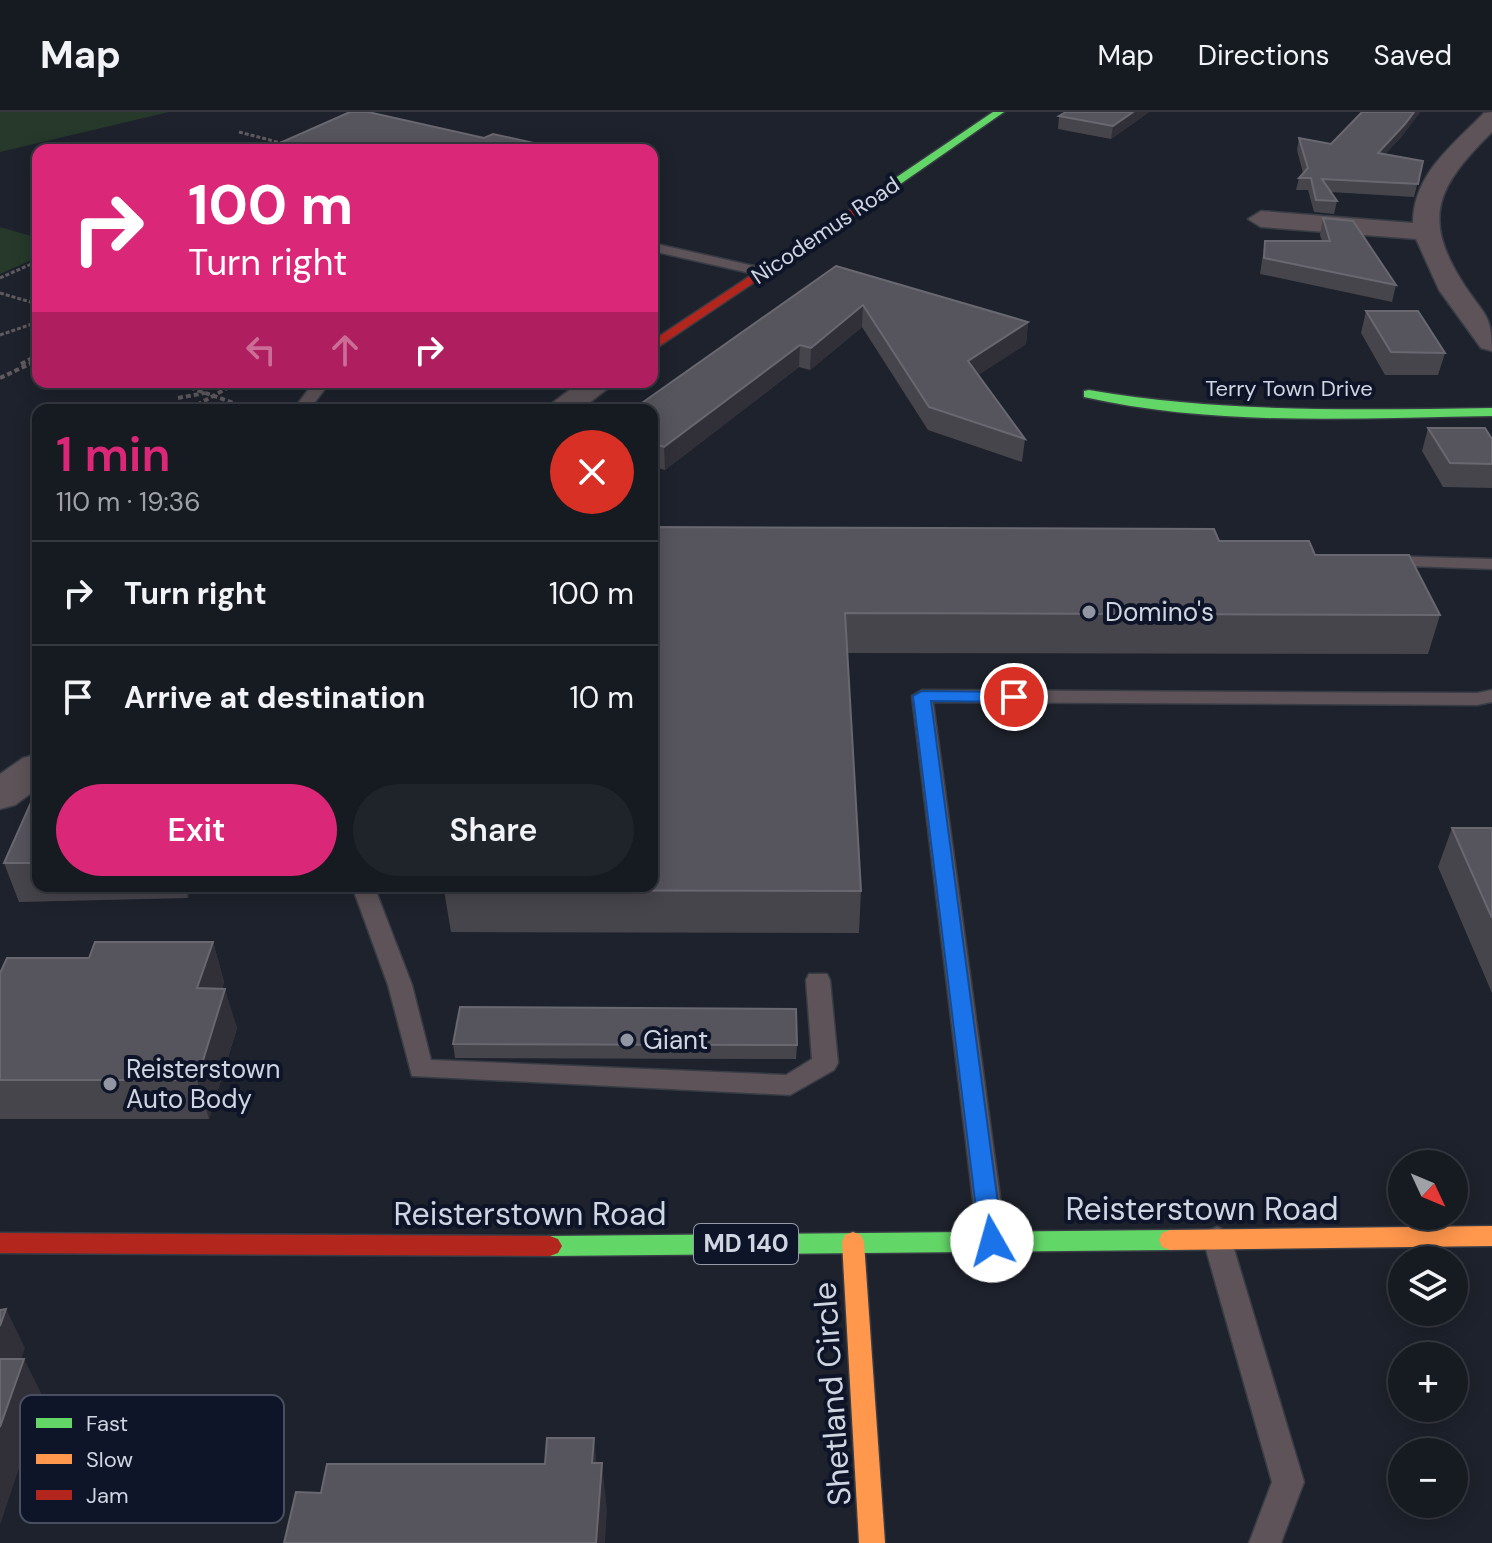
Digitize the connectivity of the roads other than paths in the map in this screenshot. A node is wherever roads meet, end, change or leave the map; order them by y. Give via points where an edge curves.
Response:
1 (999, 112) edge
2 (1492, 118) edge
3 (1261, 219) dead end
4 (1428, 232) junction
5 (658, 248) edge
6 (763, 272) junction
7 (1492, 342) edge
8 (658, 343) edge
9 (592, 388) edge
10 (1089, 394) dead end
11 (568, 404) edge
12 (1492, 412) edge
13 (1361, 560) edge
14 (1492, 564) edge
15 (1492, 696) edge
16 (32, 771) edge
17 (0, 795) edge
18 (365, 892) edge
19 (818, 980) dead end
20 (1492, 1236) edge
21 (1217, 1239) junction
22 (992, 1241) junction
23 (853, 1242) junction
24 (0, 1243) edge
25 (872, 1543) edge
26 (1265, 1543) edge

1 - 6 street, Nicodemus Road
2 - 4 street via 1448,163 1432,188 1425,209
3 - 4 street
4 - 7 street via 1434,256
5 - 6 lane
6 - 8 street, Nicodemus Road
9 - 11 street
10 - 12 street, Terry Town Drive via 1191,412
13 - 14 lane
15 - 22 lane via 922,696
16 - 17 street
18 - 19 lane via 400,985 421,1069 790,1085 825,1063
20 - 21 street, Reisterstown Road / MD 140
21 - 22 street, Reisterstown Road / MD 140
21 - 26 lane via 1288,1482
22 - 23 street, Reisterstown Road / MD 140
23 - 24 street, Reisterstown Road / MD 140
23 - 25 street, Shetland Circle

